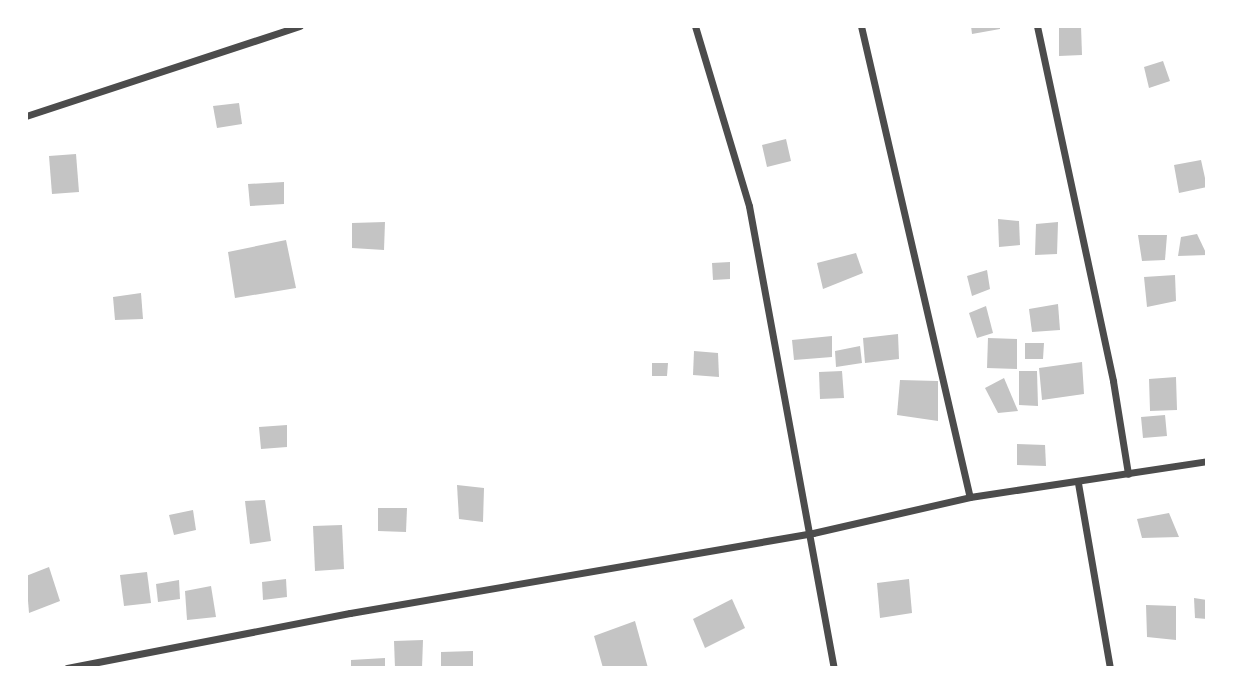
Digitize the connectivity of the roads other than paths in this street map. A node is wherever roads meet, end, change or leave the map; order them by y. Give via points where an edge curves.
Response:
1 (300, 26) edge
2 (695, 26) edge
3 (861, 26) edge
4 (1037, 26) edge
5 (26, 116) edge
6 (1207, 461) edge
7 (1128, 474) junction
8 (1078, 483) junction
9 (970, 497) junction
10 (813, 533) junction
11 (67, 668) edge
12 (834, 668) edge
13 (1111, 668) edge

1 - 5 street
2 - 10 street via 749,206
3 - 9 street
4 - 7 street via 1113,381
6 - 7 street
7 - 8 street
8 - 9 street
8 - 13 street
9 - 10 street
10 - 11 street via 350,613
10 - 12 street

